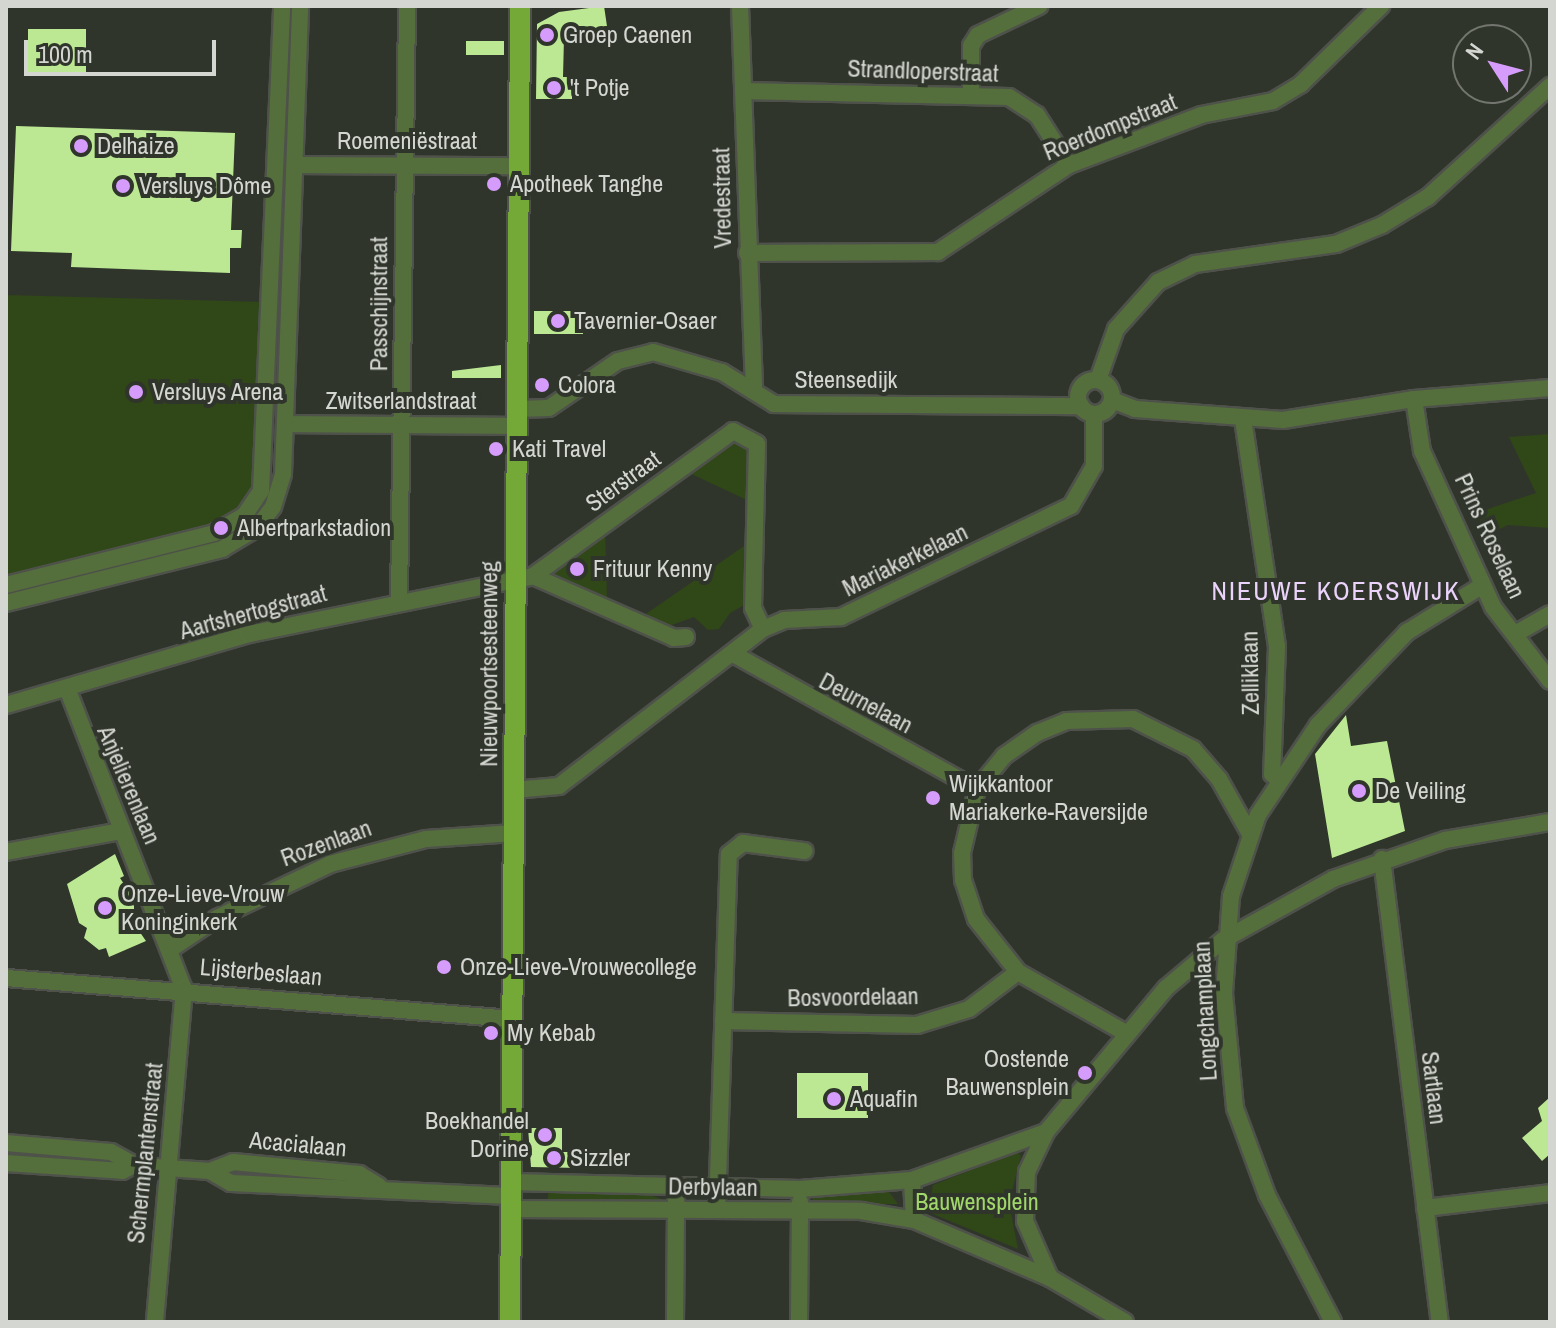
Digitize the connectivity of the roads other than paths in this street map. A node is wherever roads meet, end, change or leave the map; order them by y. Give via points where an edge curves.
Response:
1 (282, 6) edge
2 (300, 6) edge
3 (407, 6) edge
4 (520, 6) edge
5 (740, 6) edge
6 (1039, 6) edge
7 (1381, 6) edge
8 (1550, 86) edge
9 (743, 91) junction
10 (971, 95) junction
11 (295, 165) junction
12 (404, 165) junction
13 (1069, 165) junction
14 (519, 166) junction
15 (747, 253) junction
16 (1098, 380) junction
17 (754, 388) junction
18 (1550, 388) edge
19 (1414, 399) junction
20 (1112, 400) junction
21 (1084, 405) junction
22 (517, 417) junction
23 (1243, 419) junction
24 (285, 424) junction
25 (402, 425) junction
26 (524, 578) junction
27 (6, 585) edge
28 (1483, 585) junction
29 (6, 603) edge
30 (399, 603) junction
31 (1550, 614) edge
32 (763, 629) junction
33 (1515, 634) junction
34 (686, 637) dead end
35 (735, 655) junction
36 (1550, 681) edge
37 (67, 688) junction
38 (6, 705) edge
39 (1279, 780) junction
40 (977, 789) junction
41 (514, 790) junction
42 (1550, 822) edge
43 (122, 831) junction
44 (514, 833) junction
45 (1250, 834) junction
46 (804, 851) dead end
47 (6, 852) edge
48 (1382, 859) junction
49 (1223, 940) junction
50 (172, 948) junction
51 (1018, 972) junction
52 (6, 978) edge
53 (184, 989) junction
54 (512, 1019) junction
55 (723, 1021) junction
56 (1124, 1032) junction
57 (1046, 1132) junction
58 (6, 1143) edge
59 (6, 1163) edge
60 (134, 1165) junction
61 (167, 1168) junction
62 (912, 1180) junction
63 (676, 1188) junction
64 (716, 1189) junction
65 (800, 1189) junction
66 (1550, 1193) edge
67 (511, 1196) junction
68 (1425, 1208) junction
69 (676, 1210) junction
70 (717, 1210) junction
71 (800, 1212) junction
72 (914, 1220) junction
73 (1050, 1278) junction
74 (1097, 1316) edge
75 (155, 1322) edge
76 (510, 1322) edge
77 (675, 1322) edge
78 (799, 1322) edge
79 (1125, 1322) edge
80 (1333, 1322) edge
81 (1440, 1322) edge

1 - 27 street via 261,491 244,516 214,533
2 - 11 street
3 - 12 street, Passchijnstraat
4 - 14 main road, Nieuwpoortsesteenweg
5 - 9 street, Vredestraat
6 - 10 street via 978,35 971,46
7 - 13 street, Roerdompstraat via 1301,84 1273,101 1201,115
8 - 16 street via 1428,197 1382,225 1336,244 1195,264 1158,282 1116,329
9 - 10 street, Strandloperstraat
9 - 15 street, Vredestraat
10 - 13 street, Strandloperstraat via 1009,97 1024,104
11 - 12 street, Roemeniëstraat
11 - 24 street
12 - 14 street, Roemeniëstraat
12 - 25 street, Passchijnstraat
13 - 15 street, Roerdompstraat via 938,252
14 - 22 main road, Nieuwpoortsesteenweg
15 - 17 street, Vredestraat
16 - 20 street via 1109,387
16 - 21 street via 1085,383
17 - 21 street, Steensedijk via 774,404
17 - 22 street, Steensedijk via 693,359 653,352 618,361 549,408
18 - 19 street
19 - 23 street via 1327,415
19 - 28 street, Prins Roselaan via 1422,451
20 - 21 street
20 - 23 street via 1135,409
21 - 32 street, Mariakerkelaan via 1094,466 1071,506 841,617 784,620
22 - 25 street, Zwitserlandstraat
22 - 26 main road, Nieuwpoortsesteenweg
23 - 39 street, Zelliklaan via 1277,646 1272,774
24 - 25 street, Zwitserlandstraat
24 - 29 street via 278,494 246,536 222,549
25 - 30 street, Passchijnstraat
26 - 30 street, Aartshertogstraat
26 - 32 street, Sterstraat via 733,431 757,444 753,608
26 - 34 street via 674,638
26 - 41 main road, Nieuwpoortsesteenweg
28 - 33 street, Prins Roselaan
28 - 39 street, Longchamplaan via 1407,632 1358,677
30 - 37 street, Aartshertogstraat via 249,634
31 - 33 street
32 - 35 street, Mariakerkelaan
33 - 36 street, Prins Roselaan
35 - 40 street, Deurnelaan
35 - 41 street, Mariakerkelaan via 559,786
37 - 38 street, Aartshertogstraat
37 - 43 street, Anjelierenlaan
39 - 45 street, Longchamplaan
40 - 45 street via 1004,756 1037,733 1066,721 1133,719 1193,749 1219,779
40 - 51 street via 966,818 963,880 976,919
41 - 44 main road, Nieuwpoortsesteenweg
42 - 48 street via 1489,830
43 - 47 street
43 - 50 street, Anjelierenlaan
44 - 50 street, Rozenlaan via 377,848 266,892
44 - 54 main road, Nieuwpoortsesteenweg
45 - 49 street, Longchamplaan
46 - 55 street via 743,843 729,854
48 - 49 street via 1333,879
48 - 68 street, Sartlaan
49 - 56 street
49 - 80 street, Longchamplaan via 1229,1056 1246,1148
50 - 53 street, Anjelierenlaan
51 - 55 street, Bosvoordelaan via 969,1009 917,1025
51 - 56 street
52 - 53 street, Lijsterbeslaan
53 - 54 street, Lijsterbeslaan
53 - 61 street, Schermplantenstraat
54 - 67 main road, Nieuwpoortsesteenweg
55 - 64 street
56 - 57 street
57 - 62 street
57 - 73 street via 1027,1172 1023,1198 1035,1253
58 - 60 street, Acacialaan via 111,1152
59 - 60 street, Acacialaan via 122,1171
60 - 61 street, Acacialaan
61 - 67 street, Acacialaan via 210,1171 231,1183
61 - 75 street, Schermplantenstraat
62 - 65 street, Derbylaan
62 - 72 street
63 - 64 street, Derbylaan
63 - 67 street, Derbylaan
63 - 69 street
64 - 65 street, Derbylaan
64 - 70 street
65 - 71 street
66 - 68 street
67 - 69 street, Derbylaan
67 - 76 main road, Nieuwpoortsesteenweg
68 - 81 street, Sartlaan
69 - 70 street, Derbylaan
69 - 77 street
70 - 71 street, Derbylaan
71 - 72 street, Derbylaan
71 - 78 street
72 - 73 street
73 - 74 street
74 - 79 street

